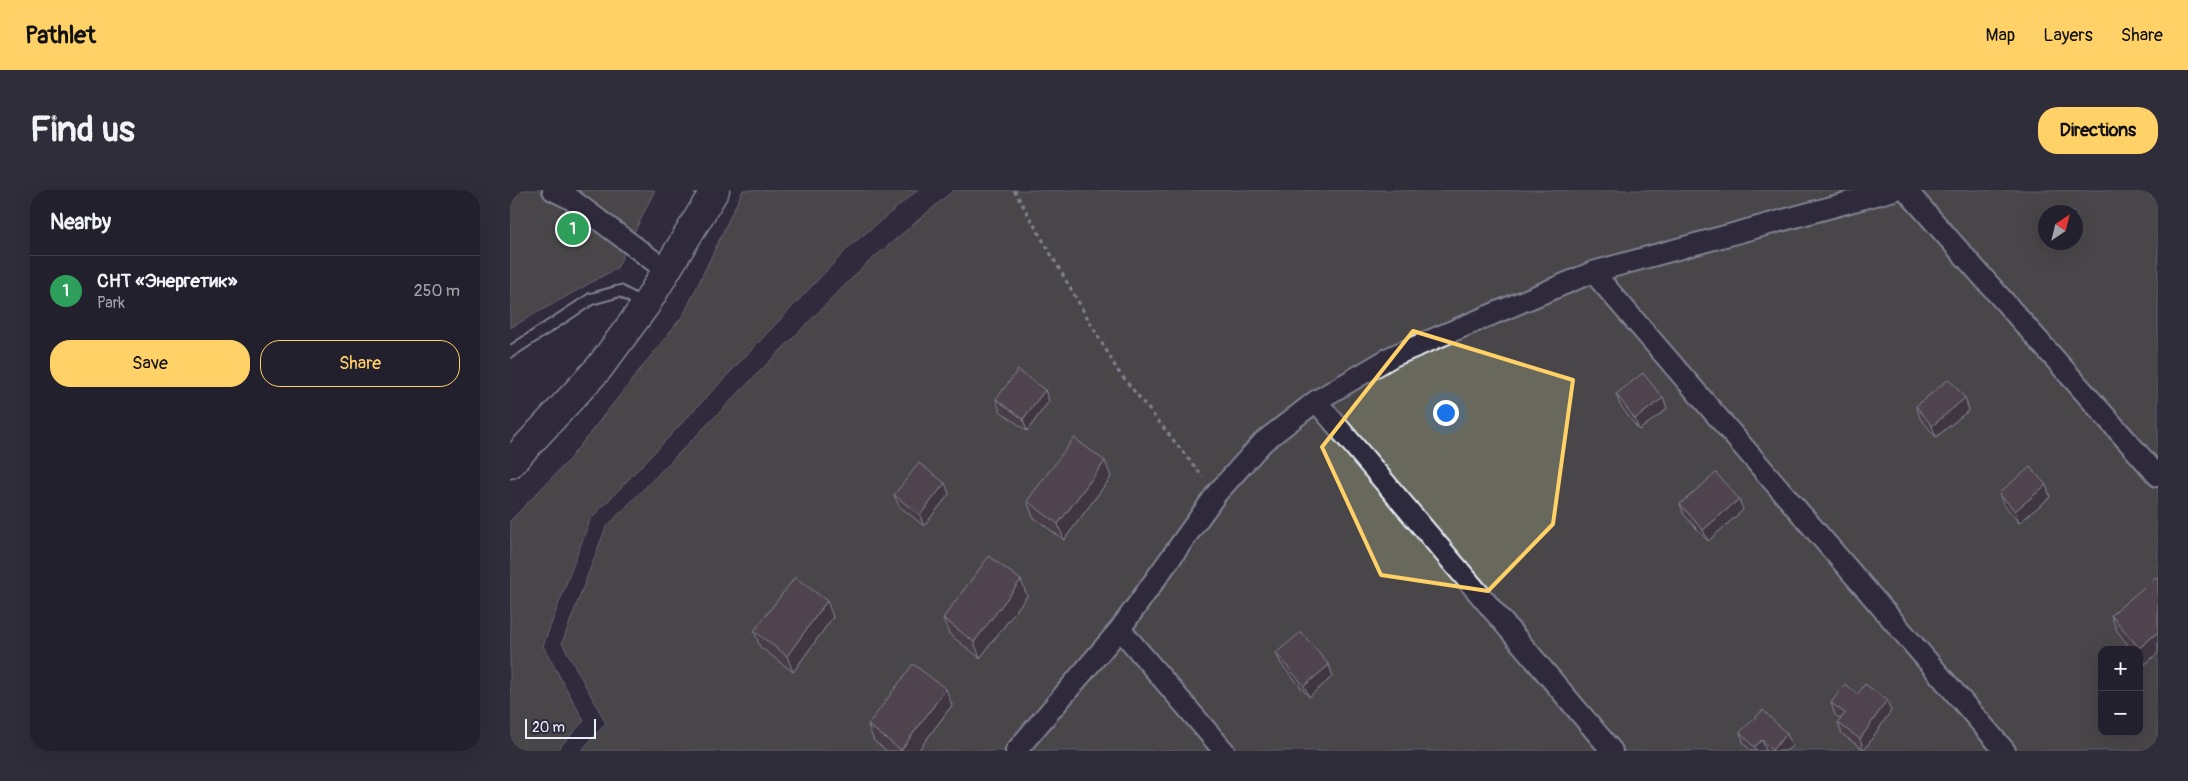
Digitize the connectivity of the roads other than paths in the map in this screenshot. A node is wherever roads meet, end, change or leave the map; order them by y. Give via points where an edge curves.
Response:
1 (552, 190) edge
2 (715, 190) edge
3 (1894, 190) edge
4 (1906, 190) edge
5 (667, 271) junction
6 (1593, 272) junction
7 (645, 306) junction
8 (510, 352) edge
9 (1316, 401) junction
10 (510, 464) edge
11 (2158, 476) edge
12 (1120, 629) junction
13 (1016, 751) edge
14 (1224, 751) edge
15 (1612, 751) edge
16 (2005, 751) edge

1 - 5 street via 571,199
2 - 5 main road
3 - 6 street
4 - 11 street
5 - 7 main road
6 - 9 street via 1394,356
6 - 16 street
7 - 8 lane via 620,291 591,299
7 - 10 main road via 599,368
9 - 12 street via 1262,442 1217,494
9 - 15 street
12 - 13 street
12 - 14 street

